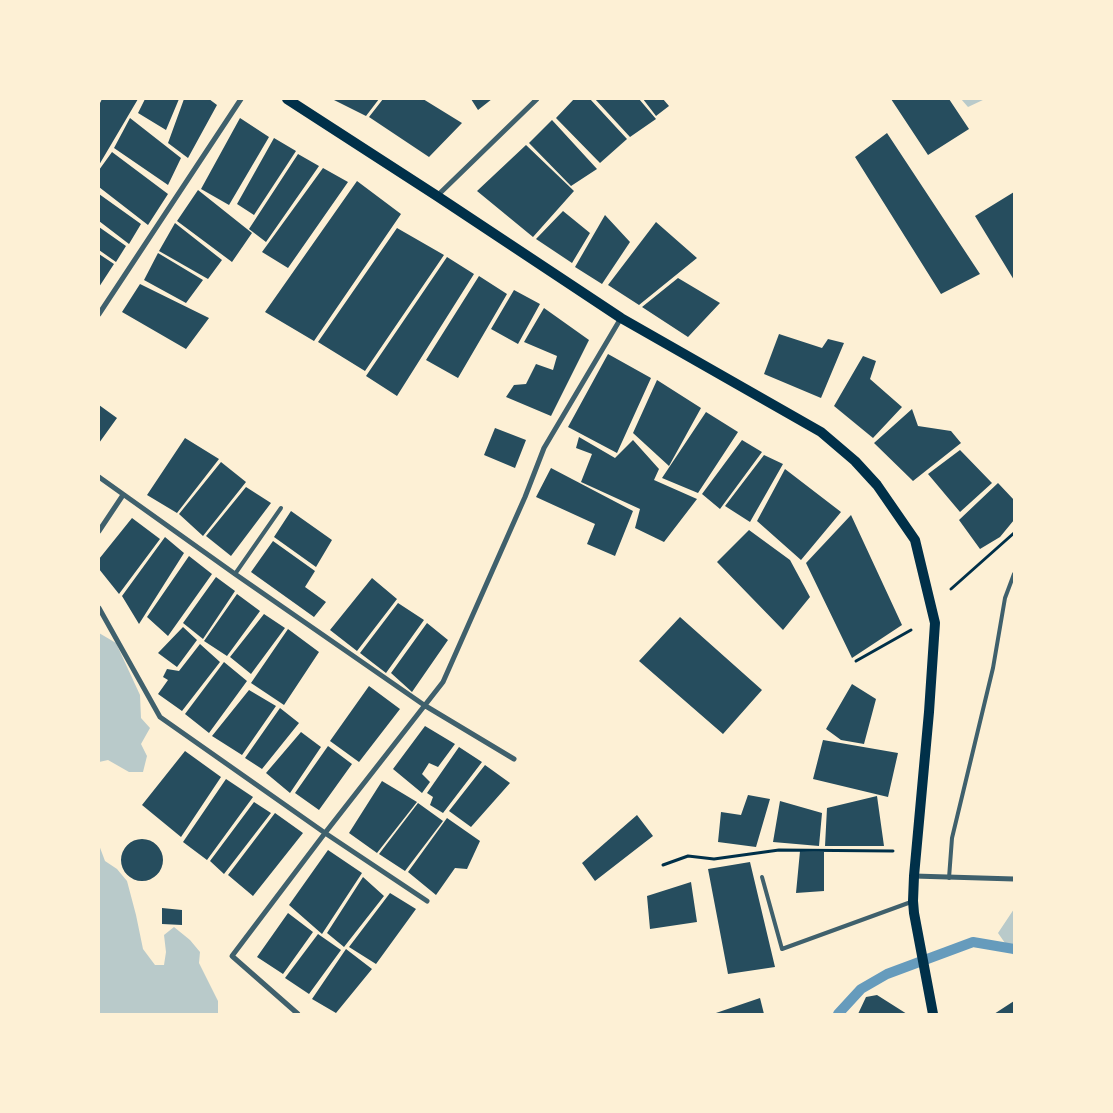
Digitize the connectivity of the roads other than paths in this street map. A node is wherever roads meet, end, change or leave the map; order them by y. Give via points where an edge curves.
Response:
1 (241, 99) edge
2 (287, 99) edge
3 (537, 99) edge
4 (437, 196) junction
5 (99, 314) edge
6 (621, 318) junction
7 (99, 477) edge
8 (123, 495) junction
9 (281, 508) dead end
10 (99, 531) edge
11 (235, 574) junction
12 (1014, 574) edge
13 (99, 608) edge
14 (424, 705) junction
15 (514, 759) dead end
16 (324, 833) junction
17 (914, 876) junction
18 (762, 877) dead end
19 (949, 878) junction
20 (1014, 879) edge
21 (427, 901) dead end
22 (913, 901) junction
23 (932, 1010) edge
24 (298, 1014) edge

1 - 5 street
2 - 4 main road
3 - 4 street
4 - 6 main road
6 - 14 street via 544,448 442,682
6 - 17 main road via 821,432 877,485 915,540 935,623
7 - 8 street
8 - 10 street
8 - 11 street
9 - 11 lane
11 - 14 street
12 - 19 lane via 1005,598 993,668 952,838
13 - 16 street via 160,717
14 - 15 street
14 - 16 street
16 - 21 street
16 - 24 street via 232,956
17 - 19 street
17 - 22 main road
18 - 22 lane via 782,949
19 - 20 street
22 - 23 main road

